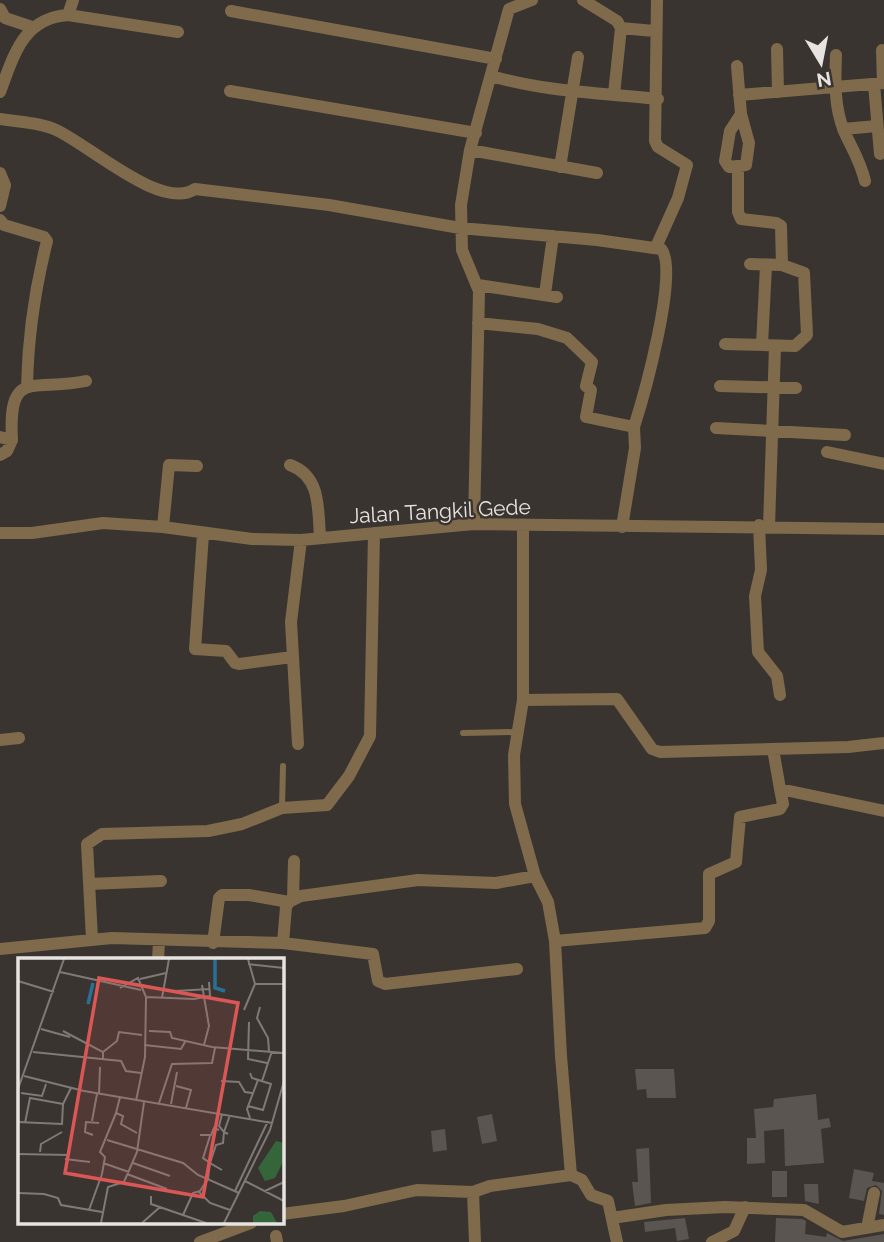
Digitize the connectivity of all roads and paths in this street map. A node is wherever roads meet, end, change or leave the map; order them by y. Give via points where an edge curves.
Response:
1 (74, 0) edge
2 (533, 0) edge
3 (583, 0) edge
4 (657, 0) edge
5 (509, 4) edge
6 (0, 9) edge
7 (231, 11) dead end
8 (68, 15) junction
9 (32, 27) junction
10 (621, 28) junction
11 (654, 31) junction
12 (178, 32) dead end
13 (777, 49) dead end
14 (881, 50) dead end
15 (836, 55) dead end
16 (578, 57) dead end
17 (496, 59) junction
18 (737, 66) dead end
19 (491, 76) junction
20 (880, 83) edge
21 (835, 88) junction
22 (230, 91) dead end
23 (0, 92) edge
24 (778, 92) junction
25 (574, 94) junction
26 (614, 94) junction
27 (739, 95) junction
28 (658, 99) junction
29 (741, 114) junction
30 (0, 119) edge
31 (879, 119) edge
32 (843, 129) junction
33 (476, 133) junction
34 (470, 150) junction
35 (882, 154) edge
36 (858, 155) junction
37 (560, 167) junction
38 (738, 168) junction
39 (0, 173) edge
40 (597, 173) dead end
41 (865, 181) dead end
42 (0, 206) edge
43 (0, 219) edge
44 (460, 228) junction
45 (553, 236) junction
46 (656, 247) junction
47 (750, 264) dead end
48 (782, 265) junction
49 (766, 266) junction
50 (478, 285) junction
51 (478, 323) junction
52 (725, 344) dead end
53 (769, 346) junction
54 (86, 380) dead end
55 (27, 386) junction
56 (720, 386) dead end
57 (774, 387) junction
58 (796, 388) dead end
59 (634, 428) junction
60 (716, 428) dead end
61 (772, 429) junction
62 (845, 435) dead end
63 (6, 439) edge
64 (827, 452) dead end
65 (0, 454) edge
66 (884, 464) edge
67 (289, 465) dead end
68 (197, 466) dead end
69 (474, 524) junction
70 (523, 524) junction
71 (764, 525) junction
72 (163, 527) junction
73 (622, 527) junction
74 (884, 529) edge
75 (0, 533) edge
76 (374, 533) junction
77 (203, 534) junction
78 (320, 538) junction
79 (300, 540) junction
80 (292, 657) junction
81 (780, 695) dead end
82 (523, 700) junction
83 (516, 732) junction
84 (463, 733) dead end
85 (19, 738) dead end
86 (0, 740) edge
87 (884, 743) edge
88 (298, 744) dead end
89 (773, 749) junction
90 (283, 765) dead end
91 (780, 789) junction
92 (282, 808) junction
93 (884, 811) edge
94 (294, 860) dead end
95 (535, 876) junction
96 (161, 881) dead end
97 (89, 884) junction
98 (291, 900) junction
99 (92, 939) junction
100 (555, 941) junction
101 (159, 942) junction
102 (213, 943) junction
103 (284, 943) junction
104 (0, 949) edge
105 (158, 958) edge
106 (517, 969) dead end
107 (571, 1175) junction
108 (473, 1192) junction
109 (874, 1193) dead end
110 (745, 1207) junction
111 (284, 1214) edge
112 (612, 1218) junction
113 (248, 1224) edge
114 (884, 1225) edge
115 (867, 1228) junction
116 (222, 1232) edge
117 (200, 1242) edge
118 (475, 1242) edge
119 (617, 1242) edge
120 (712, 1242) edge

1 - 8 street
2 - 5 street
3 - 10 street
4 - 11 street
5 - 17 street
6 - 9 street via 5,18
7 - 17 street
8 - 9 street via 52,15
8 - 12 street
9 - 23 street
10 - 11 street
10 - 26 street
11 - 28 street
13 - 24 street
14 - 20 street
15 - 21 street
16 - 25 street
17 - 19 street
18 - 27 street
19 - 25 street
19 - 33 street
20 - 21 street
20 - 31 street
21 - 24 street
21 - 32 street
22 - 33 street
24 - 27 street
25 - 26 street
25 - 37 street
26 - 28 street
27 - 29 street
28 - 46 street via 658,147 687,165
29 - 38 street via 750,157
29 - 38 street via 730,131 725,161
30 - 44 street via 55,129 163,191 195,189 329,205
31 - 32 street
31 - 35 street
32 - 36 street
33 - 34 street
34 - 37 street
34 - 44 street
35 - 36 street
36 - 41 street
37 - 40 street
38 - 48 street via 741,219 781,226
39 - 42 street via 5,185
43 - 55 street via 4,225 47,240 28,344
44 - 45 street
44 - 50 street via 462,250
45 - 46 street
45 - 50 street via 551,295
46 - 59 street via 665,254 667,266 653,363
47 - 49 street
48 - 49 street
48 - 53 street via 800,270 806,278 807,335 795,346
49 - 53 street
50 - 51 street
51 - 59 street via 538,329 567,338 593,363 586,386 591,390 586,417
51 - 69 street
52 - 53 street
53 - 57 street
54 - 55 street
55 - 63 street via 15,394
56 - 57 street
57 - 58 street
57 - 61 street
59 - 73 street
60 - 61 street
61 - 62 street
61 - 71 street
63 - 65 street via 6,451
64 - 66 street
67 - 78 street via 303,470 315,489
68 - 72 street via 169,465
69 - 70 street, Jalan Tangkil Gede
69 - 76 street, Jalan Tangkil Gede
70 - 73 street, Jalan Tangkil Gede
70 - 82 street
71 - 73 street, Jalan Tangkil Gede
71 - 74 street, Jalan Tangkil Gede
71 - 81 street via 755,596 758,652 777,676
72 - 75 street, Jalan Tangkil Gede via 103,523
72 - 77 street, Jalan Tangkil Gede
76 - 78 street, Jalan Tangkil Gede
76 - 92 street via 369,740 327,805
77 - 79 street, Jalan Tangkil Gede
77 - 80 street via 195,649 226,651 239,664
78 - 79 street, Jalan Tangkil Gede
79 - 80 street
80 - 88 street
82 - 83 street
82 - 89 street via 617,699 652,749 660,752
83 - 84 lane
83 - 95 street via 515,804
85 - 86 street
87 - 89 street
89 - 91 street
90 - 92 lane
91 - 93 street
91 - 100 street via 783,804 779,809 740,817 736,862 709,874 705,928
92 - 97 street via 208,831 102,834 87,844
94 - 98 street
95 - 98 street via 496,883 418,880
95 - 100 street via 548,902
96 - 97 street
97 - 99 street
98 - 102 street via 222,895
98 - 103 street
99 - 101 street
99 - 104 street
100 - 107 street
101 - 102 street
101 - 105 street
102 - 103 street
103 - 106 street via 373,954 377,981 384,985
107 - 108 street
107 - 112 street via 582,1180 591,1195 608,1201
108 - 111 street via 416,1191
108 - 118 street
109 - 115 street
110 - 112 street
110 - 115 street via 804,1210 839,1232
110 - 120 street via 734,1231
112 - 119 street
113 - 116 street
114 - 115 street
116 - 117 street

